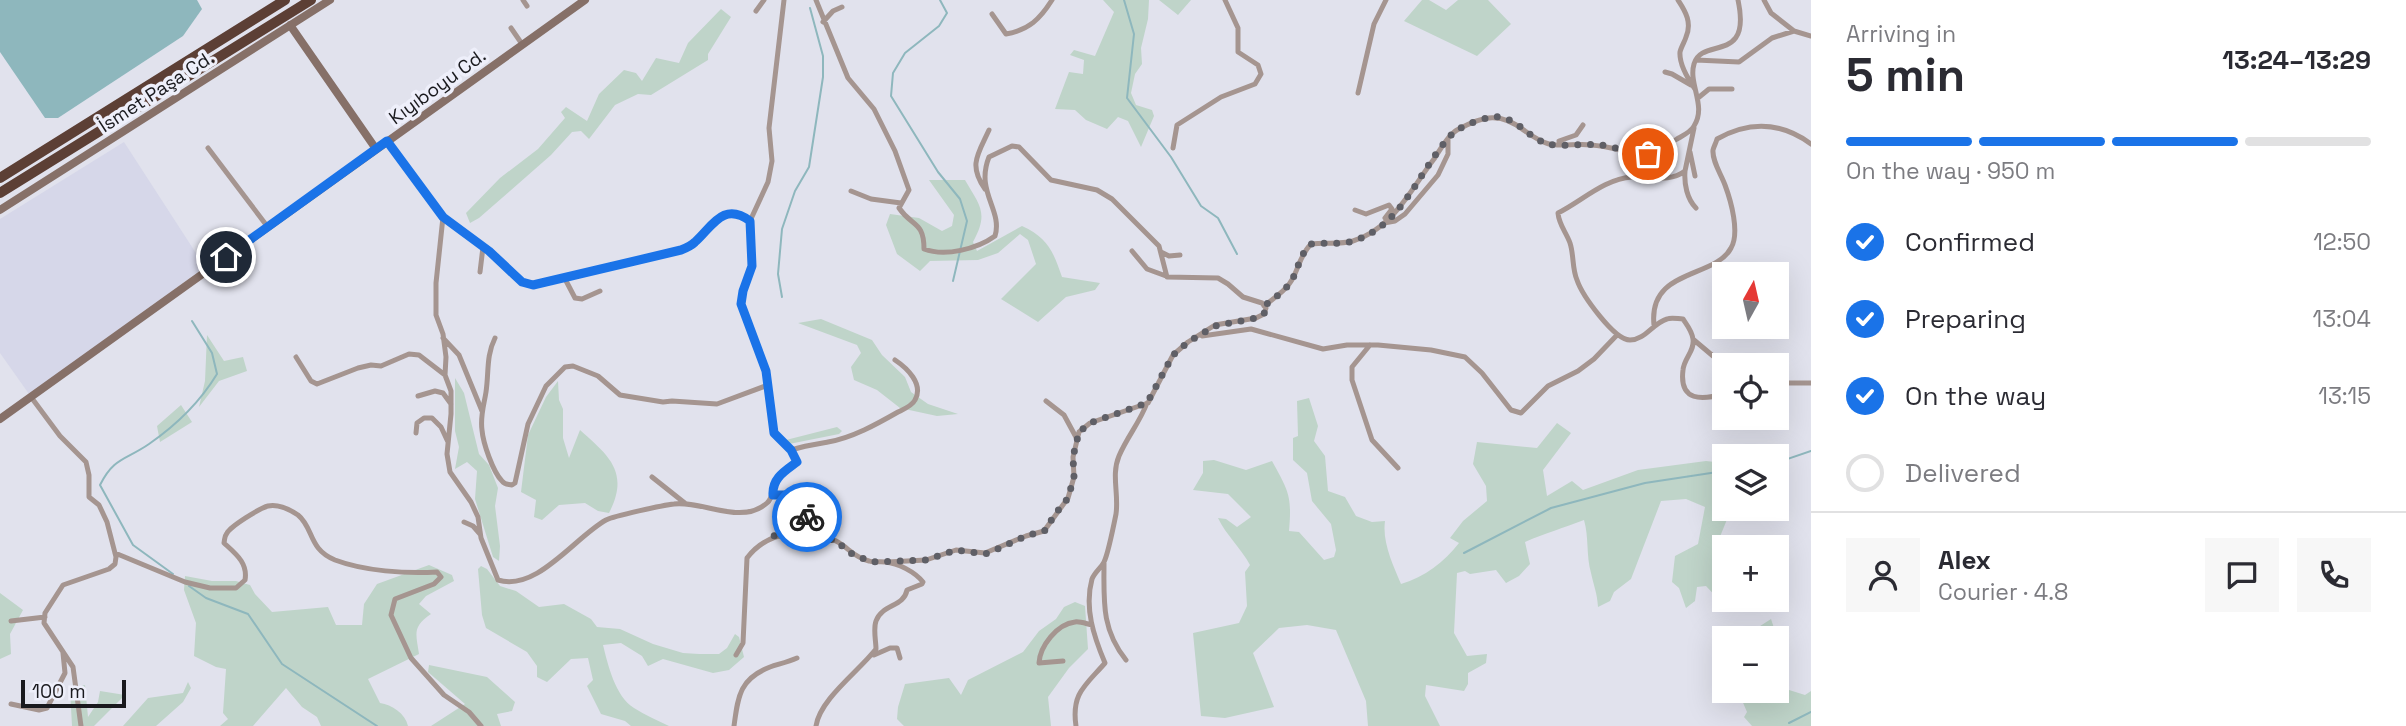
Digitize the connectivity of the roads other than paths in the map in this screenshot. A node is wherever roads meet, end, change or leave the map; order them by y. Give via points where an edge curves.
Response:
1 (285, 0) edge
2 (311, 0) edge
3 (330, 0) edge
4 (585, 0) edge
5 (764, 0) edge
6 (784, 0) edge
7 (816, 0) edge
8 (1052, 0) edge
9 (1225, 0) edge
10 (1386, 0) edge
11 (1678, 0) edge
12 (1738, 0) edge
13 (1764, 0) edge
14 (842, 7) dead end
15 (756, 11) dead end
16 (992, 13) dead end
17 (823, 22) junction
18 (290, 25) junction
19 (510, 28) dead end
20 (1794, 31) junction
21 (1811, 36) edge
22 (522, 44) junction
23 (1696, 60) junction
24 (1665, 72) dead end
25 (1732, 89) dead end
26 (1696, 92) junction
27 (1358, 93) dead end
28 (1583, 125) dead end
29 (1694, 127) junction
30 (989, 130) dead end
31 (1448, 139) junction
32 (387, 141) junction
33 (1549, 144) junction
34 (1811, 144) edge
35 (208, 148) dead end
36 (1173, 148) dead end
37 (376, 149) junction
38 (1689, 149) junction
39 (1685, 171) junction
40 (1695, 176) dead end
41 (0, 178) edge
42 (850, 191) dead end
43 (987, 192) junction
44 (0, 194) edge
45 (901, 203) junction
46 (1696, 208) dead end
47 (0, 210) edge
48 (1355, 211) dead end
49 (443, 217) junction
50 (750, 221) junction
51 (1382, 225) junction
52 (267, 226) junction
53 (483, 247) junction
54 (1132, 251) dead end
55 (1161, 252) junction
56 (1181, 256) dead end
57 (480, 272) dead end
58 (1166, 276) junction
59 (564, 277) junction
60 (600, 290) dead end
61 (1264, 306) junction
62 (1654, 325) junction
63 (1617, 335) junction
64 (1199, 336) junction
65 (443, 338) junction
66 (495, 338) dead end
67 (1694, 340) junction
68 (1370, 345) junction
69 (1712, 355) edge
70 (296, 357) dead end
71 (895, 360) dead end
72 (445, 375) junction
73 (1789, 383) edge
74 (1811, 383) edge
75 (768, 385) junction
76 (418, 396) dead end
77 (31, 397) junction
78 (1712, 397) edge
79 (1046, 401) dead end
80 (1147, 403) junction
81 (451, 404) junction
82 (482, 411) junction
83 (0, 419) edge
84 (416, 433) dead end
85 (1077, 439) junction
86 (449, 442) junction
87 (791, 450) junction
88 (1398, 468) dead end
89 (652, 477) dead end
90 (773, 495) junction
91 (686, 504) junction
92 (464, 522) dead end
93 (480, 534) junction
94 (772, 537) junction
95 (115, 553) junction
96 (888, 562) junction
97 (1104, 563) junction
98 (45, 617) junction
99 (11, 621) dead end
100 (1092, 625) junction
101 (63, 650) junction
102 (736, 655) dead end
103 (871, 656) junction
104 (797, 658) dead end
105 (900, 658) dead end
106 (1126, 660) dead end
107 (1063, 661) dead end
108 (11, 704) dead end
109 (80, 726) edge
110 (481, 726) edge
111 (734, 726) edge
112 (816, 726) edge
113 (1076, 726) edge

1 - 41 highway
2 - 44 highway
3 - 18 street, İsmet Paşa Cd.
4 - 22 street, Kıyıboyu Cd.
5 - 15 street
6 - 50 street via 769,128 772,160 768,182
7 - 17 street
8 - 16 street via 1033,25 1016,32 1006,34
9 - 36 street via 1238,27 1238,52 1258,65 1261,74 1255,84 1221,97 1177,125
10 - 27 street via 1374,24
11 - 26 street via 1689,20 1681,58
12 - 23 street via 1736,39
13 - 20 street via 1771,13
14 - 17 street
17 - 45 street via 848,78 874,109 895,151 909,190
18 - 37 street
18 - 47 street, İsmet Paşa Cd.
19 - 22 street
20 - 21 street
20 - 23 street via 1772,38 1739,62
22 - 32 street, Kıyıboyu Cd.
23 - 26 street
24 - 26 street
25 - 26 street
26 - 29 street via 1699,111
28 - 33 street via 1576,135
29 - 33 street via 1648,154 1602,145
29 - 38 street
30 - 43 street via 975,165 976,176
31 - 33 street via 1455,131 1499,116
31 - 51 street via 1402,206
31 - 51 street via 1448,154 1438,175 1405,214
32 - 37 street, Kıyıboyu Cd.
32 - 49 street
34 - 62 street via 1788,129 1760,126 1733,130 1717,139 1713,150 1733,220 1732,247 1721,261 1681,277 1659,297 1652,312
35 - 52 street
37 - 52 street, Kıyıboyu Cd.
38 - 39 street
38 - 40 street
39 - 46 street via 1687,192
39 - 63 street via 1678,177 1611,181 1558,213 1583,293
42 - 45 street
43 - 45 street via 998,228 995,236 981,245 942,252 924,249 925,235 903,214
43 - 55 street via 984,179 989,157 1019,147 1051,180 1097,190 1112,200
48 - 51 street via 1366,214 1388,205 1392,209
49 - 53 street
49 - 65 street via 436,283 436,315
50 - 59 street via 729,215 712,222 694,244 681,250
50 - 75 street via 752,266 741,304
51 - 61 street via 1354,241 1311,244 1293,278
52 - 77 street, Kıyıboyu Cd.
53 - 57 street
53 - 59 street via 522,282 533,285
54 - 58 street via 1147,269
55 - 56 street
55 - 58 street
58 - 61 street via 1218,278
59 - 60 street via 575,298
61 - 64 street via 1264,314 1256,318 1215,326
62 - 63 street via 1638,339
62 - 67 street via 1668,318 1683,319
63 - 68 street via 1594,359 1548,386 1521,413 1511,410 1465,357
64 - 68 street via 1251,329 1323,349
64 - 80 street via 1173,355
65 - 72 street
65 - 82 street via 459,355
66 - 82 street via 489,350
67 - 69 street
67 - 78 street via 1682,369 1684,385 1691,395
68 - 88 street via 1352,367 1352,380 1372,440
70 - 72 street via 317,384 409,355 419,355
71 - 87 street via 915,382 914,403 853,434
72 - 81 street
73 - 74 street
75 - 82 street via 717,404 663,402 620,395 598,376 565,367 546,386 528,424 512,485 501,481 488,453
75 - 87 street via 774,433
76 - 81 street via 443,393
77 - 83 street, Kıyıboyu Cd.
77 - 95 street via 86,461 89,497 107,522
79 - 85 street via 1063,415
80 - 85 street via 1090,423
80 - 97 street via 1114,473 1116,514
81 - 86 street
84 - 86 street via 417,423 432,418
85 - 96 street via 1068,498 1044,531 985,554 956,550 926,560
86 - 93 street via 450,472 471,502
87 - 90 street via 797,462 777,478
89 - 91 street
90 - 91 street via 767,503 743,513
90 - 94 street via 802,495 809,502 810,513
91 - 93 street via 608,519 560,557 510,584 498,580
92 - 93 street
94 - 96 street via 816,535 837,541 848,552 871,562
94 - 102 street via 747,558 743,643
95 - 98 street via 115,564 109,569 63,585
95 - 110 street via 185,582 236,588 247,571 224,543 225,535 266,506 277,506 300,517 318,550 332,559 416,574 437,572 441,577 434,584 395,599 391,615 411,658 444,695
96 - 103 street via 923,582 882,610 875,623 876,649
97 - 100 street via 1091,582
97 - 106 street via 1107,627
98 - 99 street
98 - 101 street via 44,623
100 - 107 street via 1076,621 1050,637 1039,663
100 - 113 street via 1105,663 1080,689
101 - 108 street via 65,673 47,708
101 - 109 street via 72,667
103 - 105 street via 897,648
103 - 112 street via 828,702
104 - 111 street via 761,671 746,682

